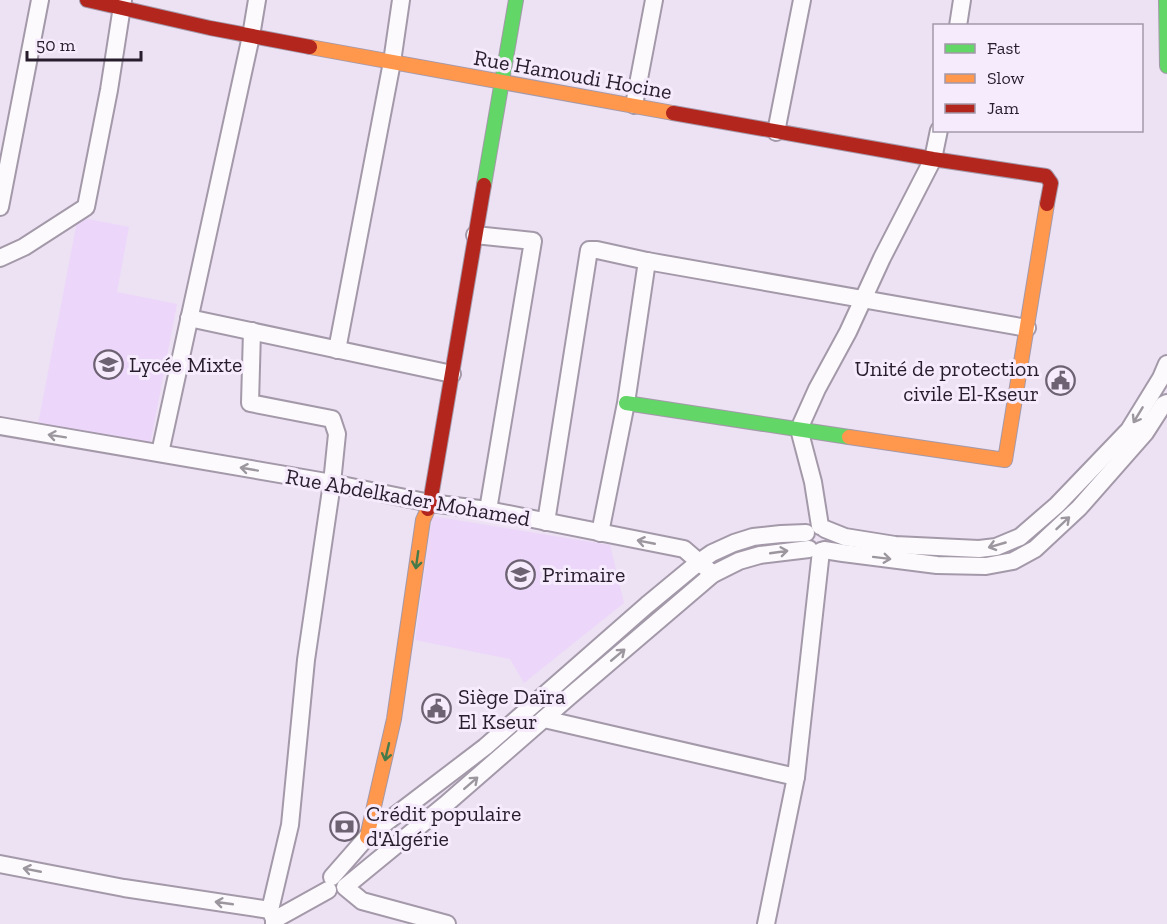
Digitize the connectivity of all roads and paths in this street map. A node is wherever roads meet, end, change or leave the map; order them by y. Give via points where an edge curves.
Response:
1 (40, 0) edge
2 (87, 0) edge
3 (257, 0) edge
4 (401, 0) edge
5 (516, 0) edge
6 (654, 0) edge
7 (802, 0) edge
8 (962, 0) edge
9 (1166, 0) edge
10 (123, 3) edge
11 (958, 24) edge
12 (250, 36) junction
13 (392, 62) junction
14 (1167, 66) edge
15 (501, 82) junction
16 (634, 105) junction
17 (17, 122) junction
18 (0, 126) edge
19 (776, 132) junction
20 (939, 132) edge
21 (933, 159) junction
22 (0, 207) edge
23 (475, 235) junction
24 (0, 258) edge
25 (647, 261) junction
26 (863, 299) junction
27 (189, 318) junction
28 (1027, 328) junction
29 (252, 331) junction
30 (337, 350) junction
31 (1167, 364) edge
32 (452, 374) junction
33 (626, 403) junction
34 (1167, 403) edge
35 (0, 426) edge
36 (799, 429) junction
37 (160, 453) junction
38 (332, 483) junction
39 (430, 503) junction
40 (488, 510) junction
41 (546, 522) junction
42 (600, 533) junction
43 (818, 540) junction
44 (699, 562) junction
45 (713, 574) junction
46 (544, 719) junction
47 (796, 777) junction
48 (367, 837) junction
49 (0, 864) edge
50 (335, 884) junction
51 (273, 918) edge
52 (447, 924) edge
53 (766, 924) edge

1 - 17 street
2 - 10 street, Rue Hamoudi Hocine
3 - 12 street
4 - 13 street
5 - 15 street
6 - 16 street
7 - 19 street
8 - 11 street
9 - 14 street
10 - 12 street, Rue Hamoudi Hocine
10 - 24 street via 86,207
12 - 13 street, Rue Hamoudi Hocine
12 - 27 street
13 - 15 street, Rue Hamoudi Hocine
13 - 30 street
15 - 16 street, Rue Hamoudi Hocine
15 - 23 street
16 - 19 street, Rue Hamoudi Hocine
17 - 18 street
17 - 22 street
19 - 21 street, Rue Hamoudi Hocine
20 - 21 street
21 - 26 street
21 - 28 street, Rue Hamoudi Hocine via 1050,179
23 - 32 street
23 - 40 street via 533,241
25 - 26 street
25 - 33 street
25 - 41 street via 589,250
26 - 28 street
26 - 36 street
27 - 29 street
27 - 37 street
28 - 36 street via 1005,460
29 - 30 street
29 - 38 street via 250,403 332,418 337,434
30 - 32 street
31 -> 43 street via 1129,430 1057,505 1020,537 979,549 895,545 845,537
32 - 39 street
33 - 36 street
33 - 42 street
43 -> 34 street via 843,554 937,565 986,566 1013,561 1035,549 1079,508
37 -> 35 street, Rue Abdelkader Mohamed
36 - 43 street via 813,482
38 -> 37 street, Rue Abdelkader Mohamed
38 - 39 street, Rue Abdelkader Mohamed
38 - 51 street via 306,660 290,825
39 - 40 street, Rue Abdelkader Mohamed
39 -> 48 street via 423,520 394,719
40 - 41 street, Rue Abdelkader Mohamed
41 - 42 street, Rue Abdelkader Mohamed
44 -> 42 street, Rue Abdelkader Mohamed via 684,549
43 - 44 street via 781,534 753,537
45 -> 43 street via 739,561
43 - 47 street
44 - 45 street, Rue Abdelkader Mohamed
44 - 48 street via 486,747
46 -> 45 street
46 - 47 street
50 -> 46 street via 445,805
47 - 53 street
48 - 50 street
51 -> 49 street
50 - 51 street
50 - 52 street via 362,901

